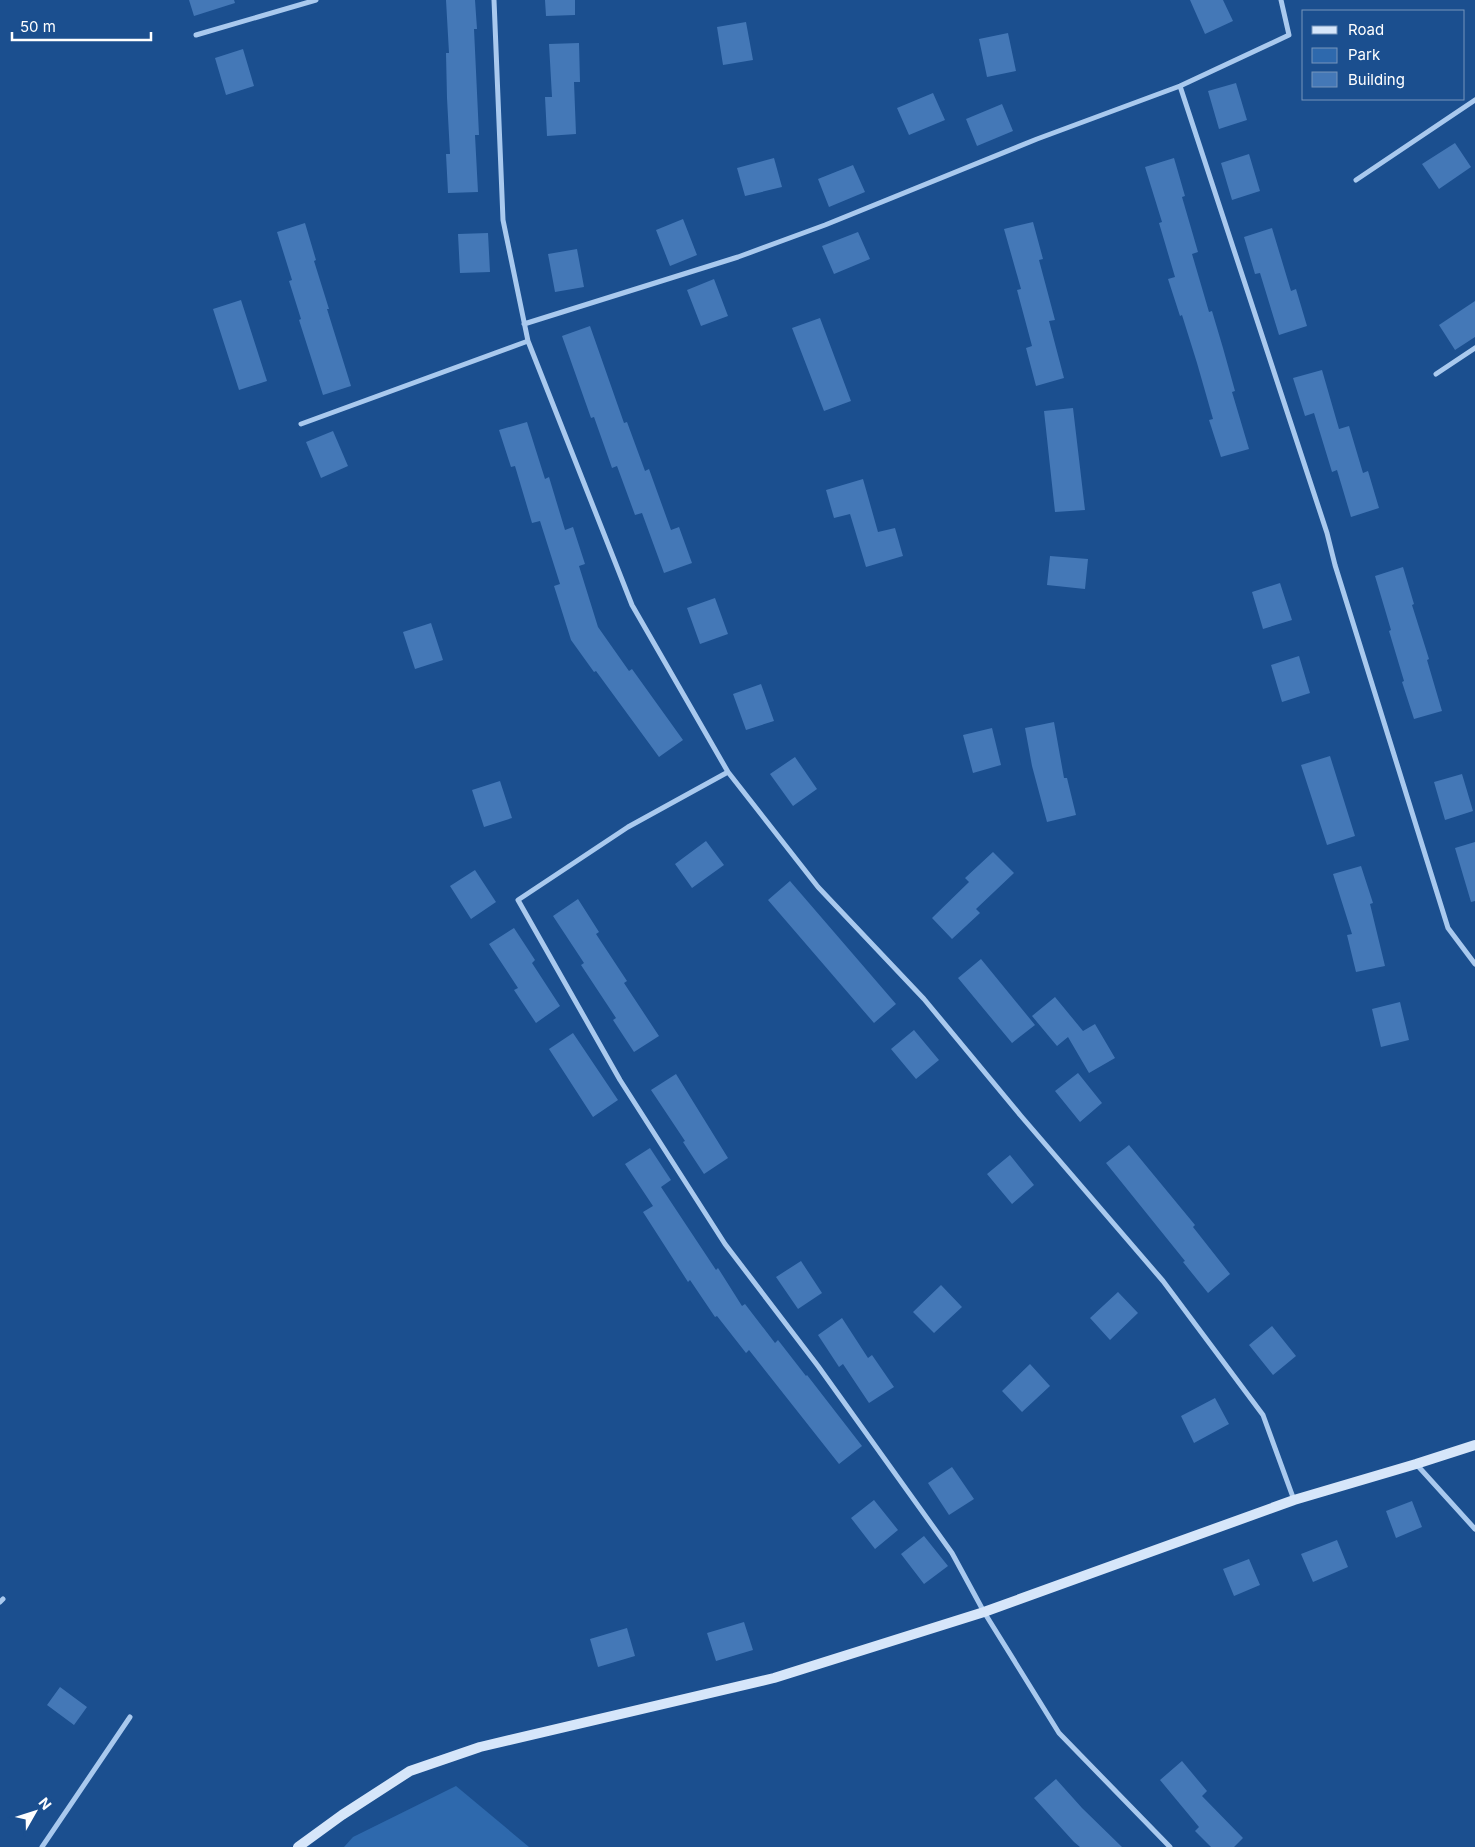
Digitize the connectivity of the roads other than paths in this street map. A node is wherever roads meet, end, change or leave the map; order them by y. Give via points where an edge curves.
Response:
1 (316, 0) edge
2 (494, 0) edge
3 (1281, 0) edge
4 (196, 35) dead end
5 (1180, 86) junction
6 (1475, 100) edge
7 (1356, 180) dead end
8 (524, 324) junction
9 (528, 341) junction
10 (1475, 348) edge
11 (1436, 374) dead end
12 (301, 424) dead end
13 (728, 772) junction
14 (1475, 964) edge
15 (1475, 1445) edge
16 (1416, 1464) junction
17 (1294, 1500) junction
18 (1475, 1529) edge
19 (984, 1612) junction
20 (130, 1717) dead end
21 (42, 1847) edge
22 (298, 1847) edge
23 (1170, 1847) edge

1 - 4 street
2 - 8 street via 503,220
3 - 5 street via 1289,35
5 - 8 street via 747,254
5 - 14 street via 1327,532 1448,928
6 - 7 street
8 - 9 street
9 - 12 street
9 - 13 street via 632,604
10 - 11 street
13 - 17 street via 818,888 924,999 1163,1281 1263,1415
13 - 19 street via 628,827 518,900 620,1080 720,1236 952,1553
15 - 16 street
16 - 17 street
16 - 18 street
17 - 19 street
19 - 22 street via 774,1678 480,1747 410,1772
19 - 23 street via 1059,1733
20 - 21 street

